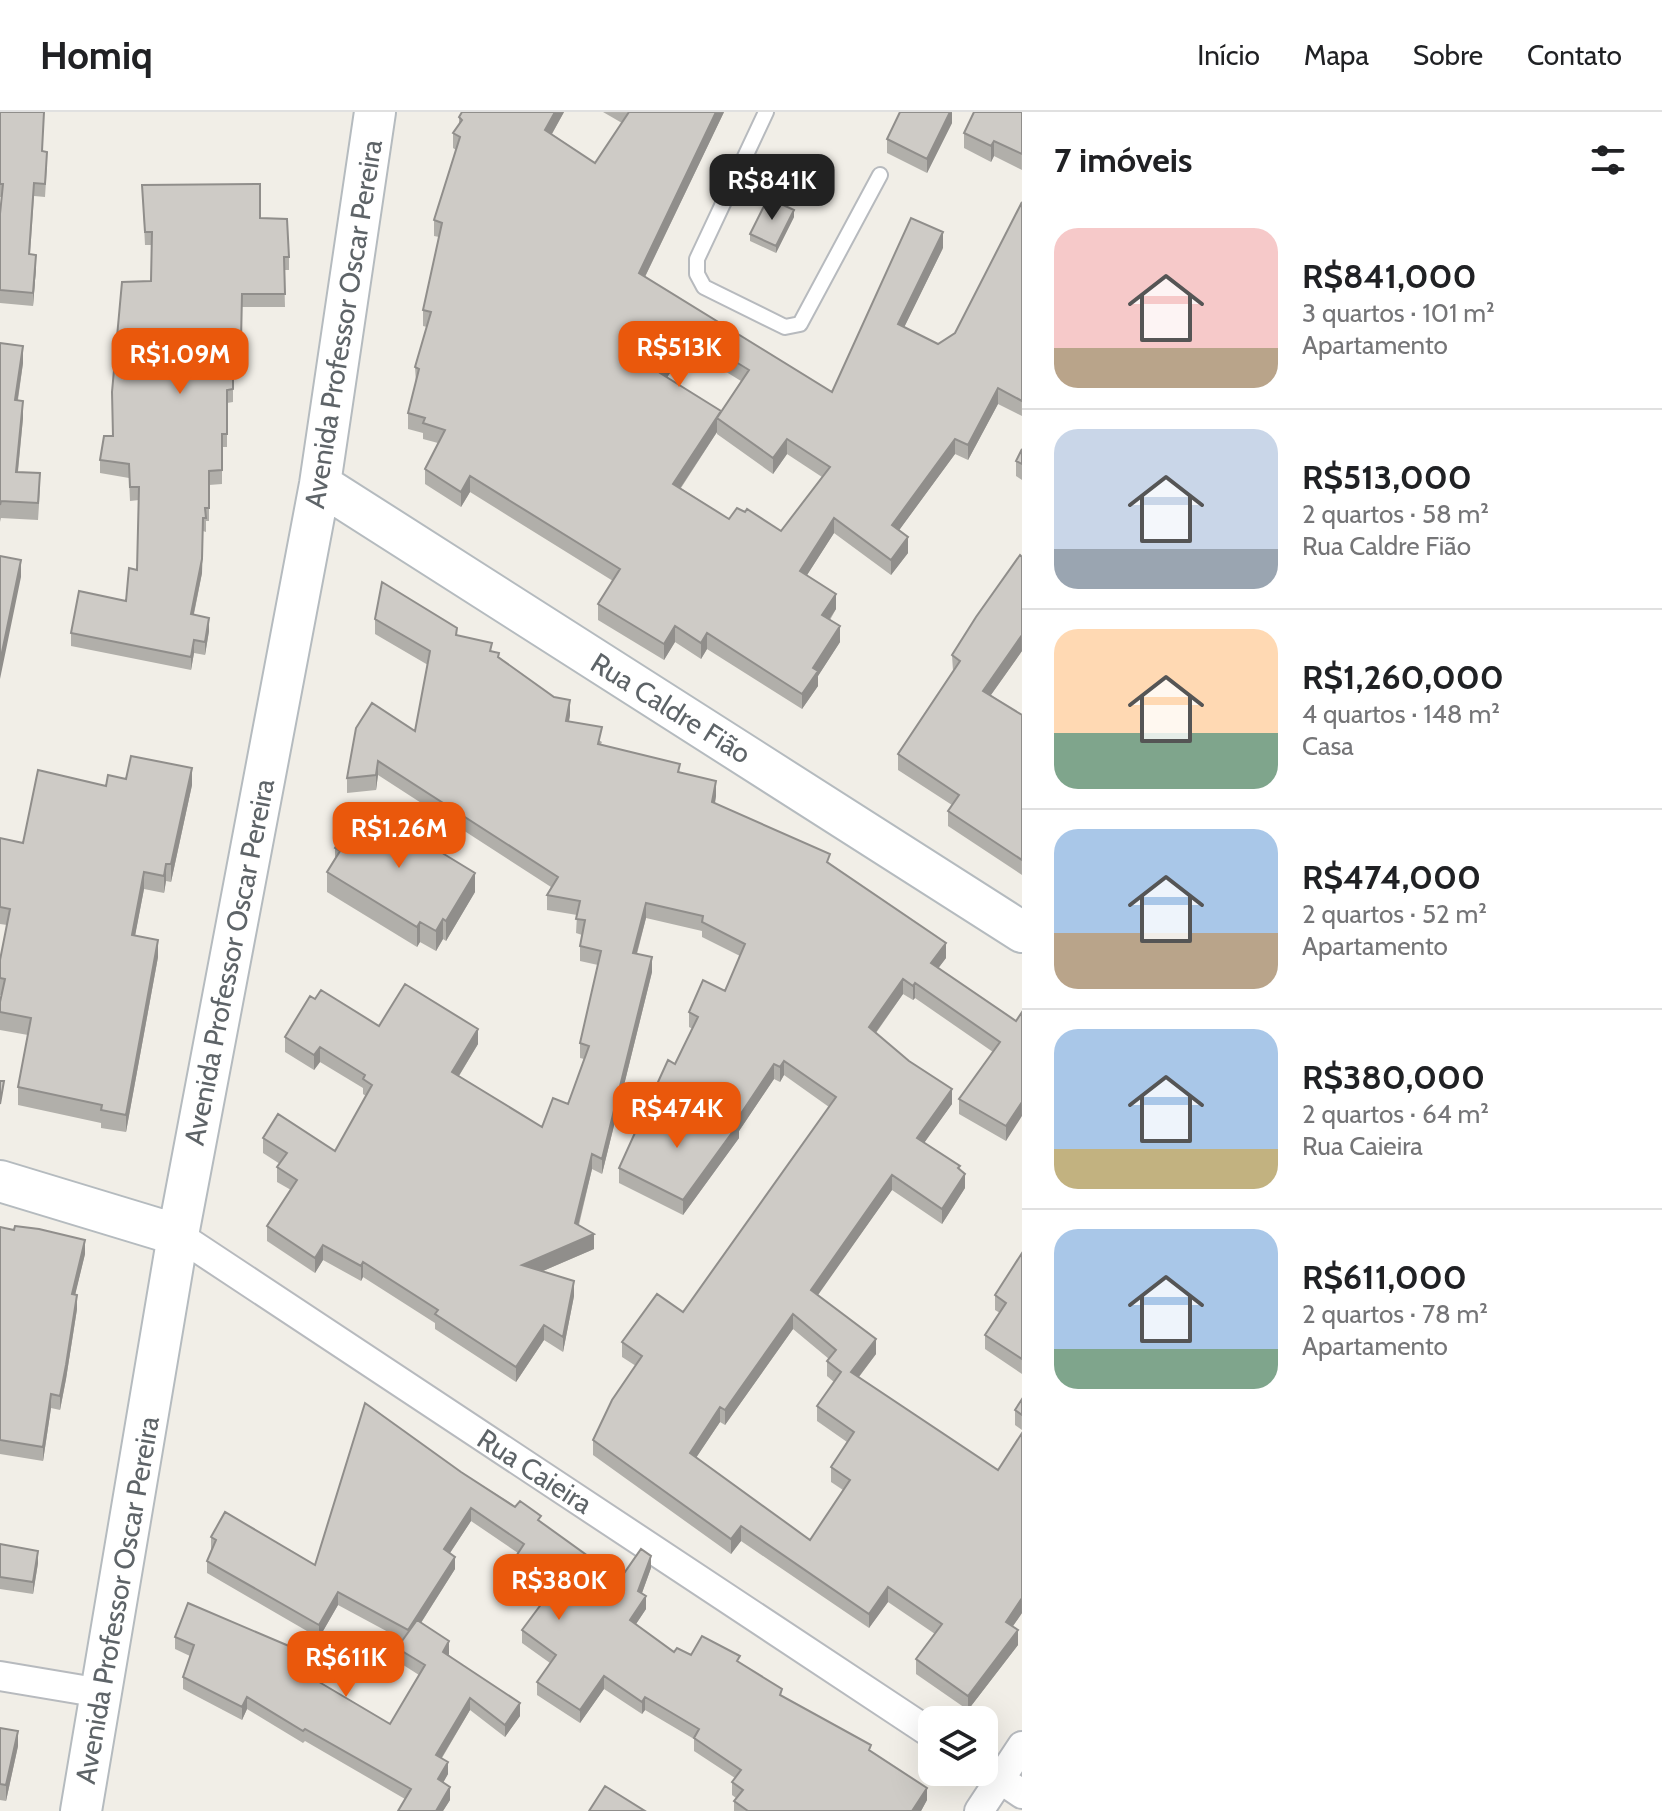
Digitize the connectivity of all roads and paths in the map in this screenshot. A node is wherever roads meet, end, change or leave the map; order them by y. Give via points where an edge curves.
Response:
1 (375, 112) edge
2 (766, 112) edge
3 (880, 175) dead end
4 (320, 484) junction
5 (1022, 932) edge
6 (0, 1181) edge
7 (178, 1235) junction
8 (0, 1676) edge
9 (101, 1693) junction
10 (918, 1725) edge
11 (1022, 1746) edge
12 (1002, 1780) edge
13 (81, 1811) edge
14 (979, 1811) edge

1 - 4 main road, Avenida Professor Oscar Pereira
2 - 3 lane via 697,259 704,287 785,327 800,324
4 - 5 main road, Rua Caldre Fião
4 - 7 main road, Avenida Professor Oscar Pereira
6 - 7 main road
7 - 9 main road, Avenida Professor Oscar Pereira
7 - 10 street, Rua Caieira
8 - 9 street
9 - 13 main road, Avenida Professor Oscar Pereira
11 - 12 street
12 - 14 street

